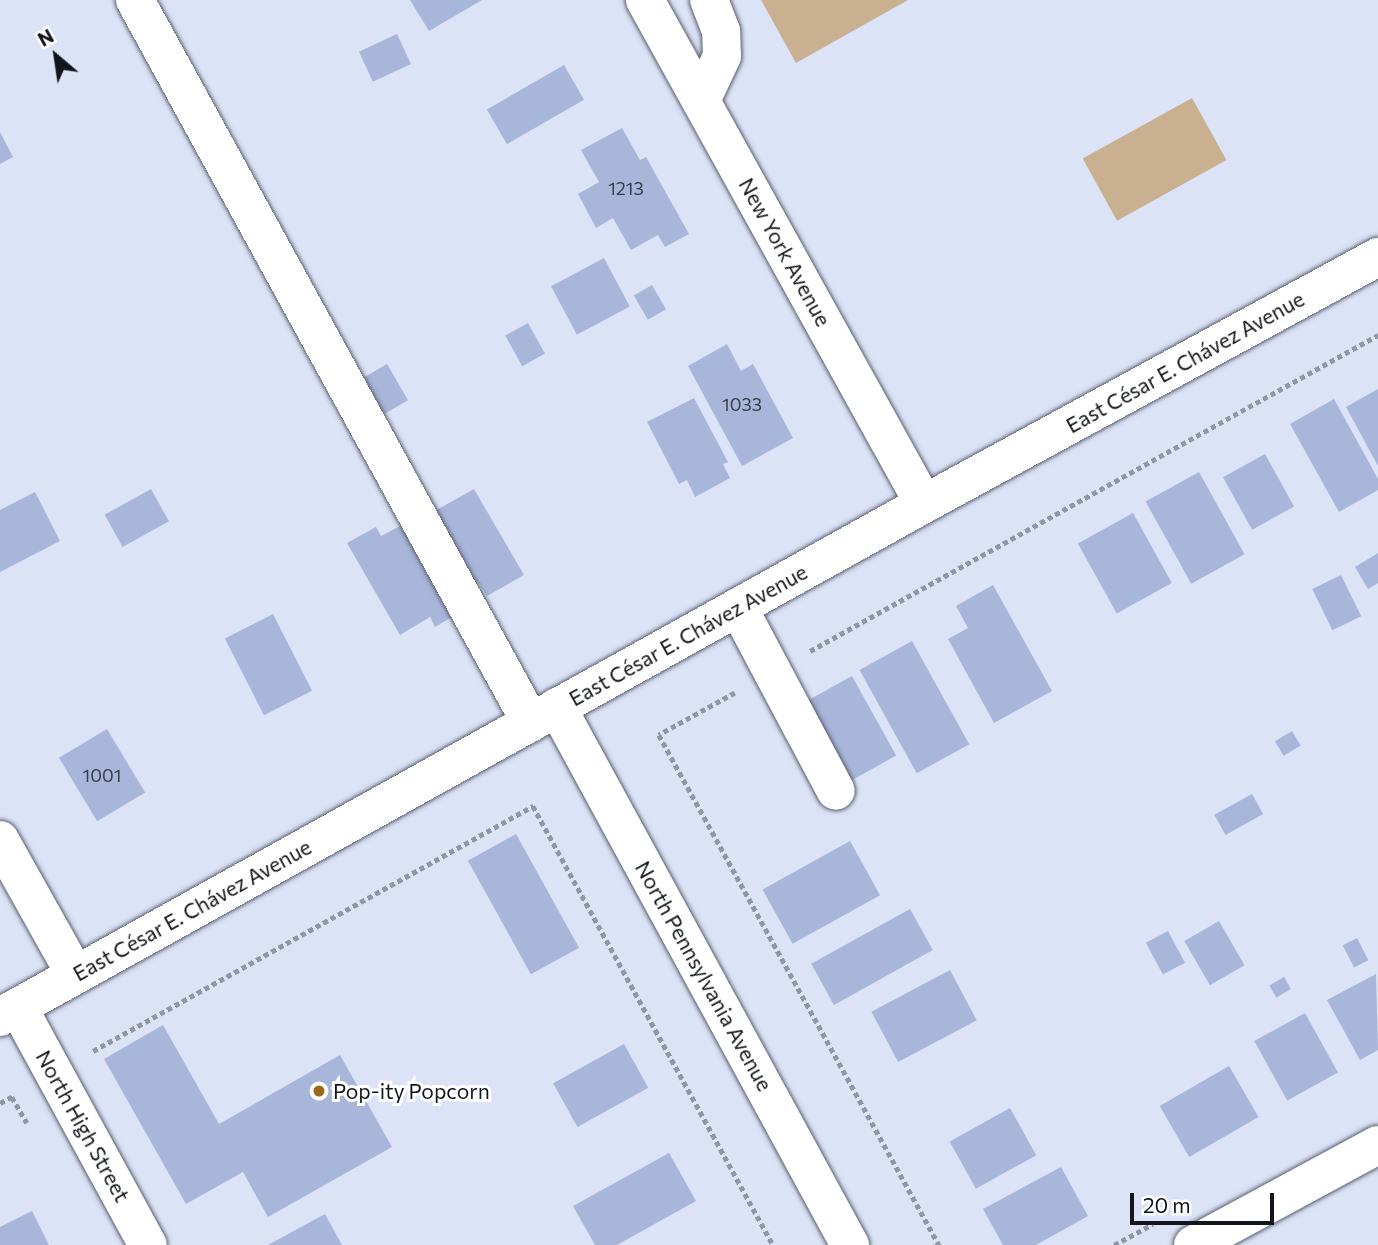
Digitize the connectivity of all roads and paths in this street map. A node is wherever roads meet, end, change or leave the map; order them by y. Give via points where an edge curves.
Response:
1 (135, 0) edge
2 (645, 0) edge
3 (709, 0) edge
4 (701, 101) junction
5 (1378, 257) edge
6 (1378, 334) edge
7 (924, 504) junction
8 (738, 607) junction
9 (772, 672) junction
10 (544, 715) junction
11 (836, 791) dead end
12 (0, 840) edge
13 (75, 974) junction
14 (9, 1012) edge
15 (54, 1073) junction
16 (0, 1103) edge
17 (1378, 1145) edge
18 (1234, 1235) edge
19 (148, 1245) edge
20 (773, 1245) edge
21 (850, 1245) edge
22 (939, 1245) edge
23 (1193, 1245) edge

1 - 10 street, North Pennsylvania Avenue
2 - 4 street, New York Avenue
3 - 4 street via 723,56
4 - 7 street, New York Avenue
5 - 7 street, East César E. Chávez Avenue
6 - 9 path
7 - 8 street, East César E. Chávez Avenue
8 - 9 street
8 - 10 street, East César E. Chávez Avenue
9 - 11 street
9 - 22 path via 659,735
10 - 13 street, East César E. Chávez Avenue
10 - 21 street, North Pennsylvania Avenue
12 - 13 street
13 - 14 street, East César E. Chávez Avenue
14 - 15 street, North High Street
15 - 16 path
15 - 19 street, North High Street
15 - 20 path via 533,806
17 - 18 street
18 - 23 street

